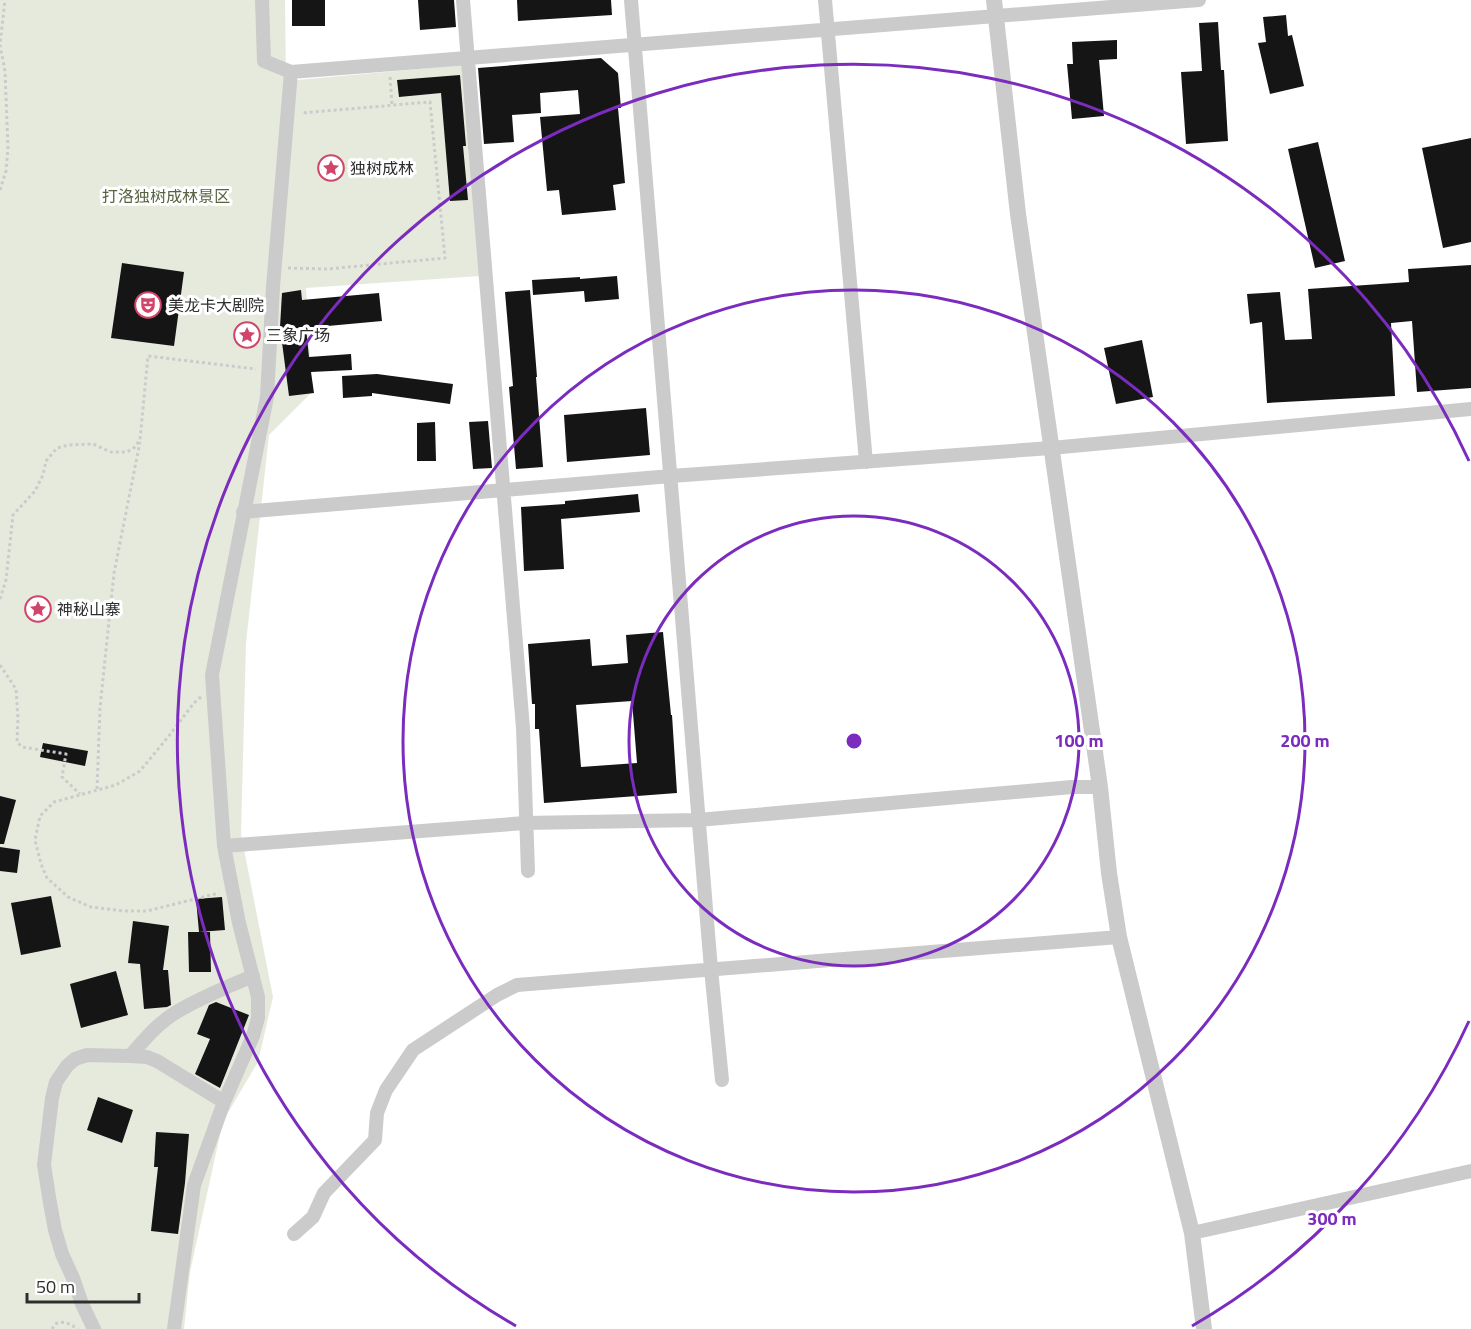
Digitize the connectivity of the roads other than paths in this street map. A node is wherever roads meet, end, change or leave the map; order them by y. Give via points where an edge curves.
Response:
1 (262, 0) edge
2 (464, 0) edge
3 (631, 0) edge
4 (825, 0) edge
5 (1199, 0) edge
6 (995, 8) edge
7 (827, 29) junction
8 (634, 44) junction
9 (467, 58) junction
10 (291, 72) junction
11 (1471, 408) edge
12 (1051, 448) junction
13 (866, 462) junction
14 (671, 476) junction
15 (503, 489) junction
16 (243, 512) junction
17 (1100, 787) junction
18 (698, 820) junction
19 (525, 824) junction
20 (224, 846) junction
21 (528, 871) dead end
22 (1119, 937) junction
23 (711, 969) junction
24 (253, 976) junction
25 (130, 1056) junction
26 (722, 1080) dead end
27 (224, 1102) junction
28 (1471, 1171) edge
29 (1192, 1233) junction
30 (294, 1234) dead end
31 (94, 1329) edge
32 (174, 1329) edge
33 (1204, 1329) edge

1 - 10 street via 264,61
2 - 9 street
3 - 8 street
4 - 7 street
5 - 6 street
6 - 7 street
6 - 12 street via 1018,214
7 - 8 street
7 - 13 street
8 - 9 street
8 - 14 street
9 - 10 street
9 - 15 street
10 - 16 street via 267,397
11 - 12 street
12 - 13 street
12 - 17 street
13 - 14 street
14 - 15 street
14 - 18 street
15 - 16 street
15 - 19 street via 523,728
16 - 20 street via 212,675
17 - 18 street
17 - 22 street
18 - 19 street
18 - 23 street
19 - 20 street
19 - 21 street
20 - 24 street
22 - 23 street
22 - 29 street
23 - 26 street
23 - 30 street via 517,985 497,995 413,1050 386,1090 375,1140 324,1193 313,1217
24 - 25 street via 175,1013 150,1032
24 - 27 street via 258,1018
25 - 27 street via 154,1059
25 - 31 street via 87,1055 75,1059 56,1082 52,1098 44,1165 50,1203 62,1254
27 - 32 street via 194,1185
28 - 29 street
29 - 33 street

